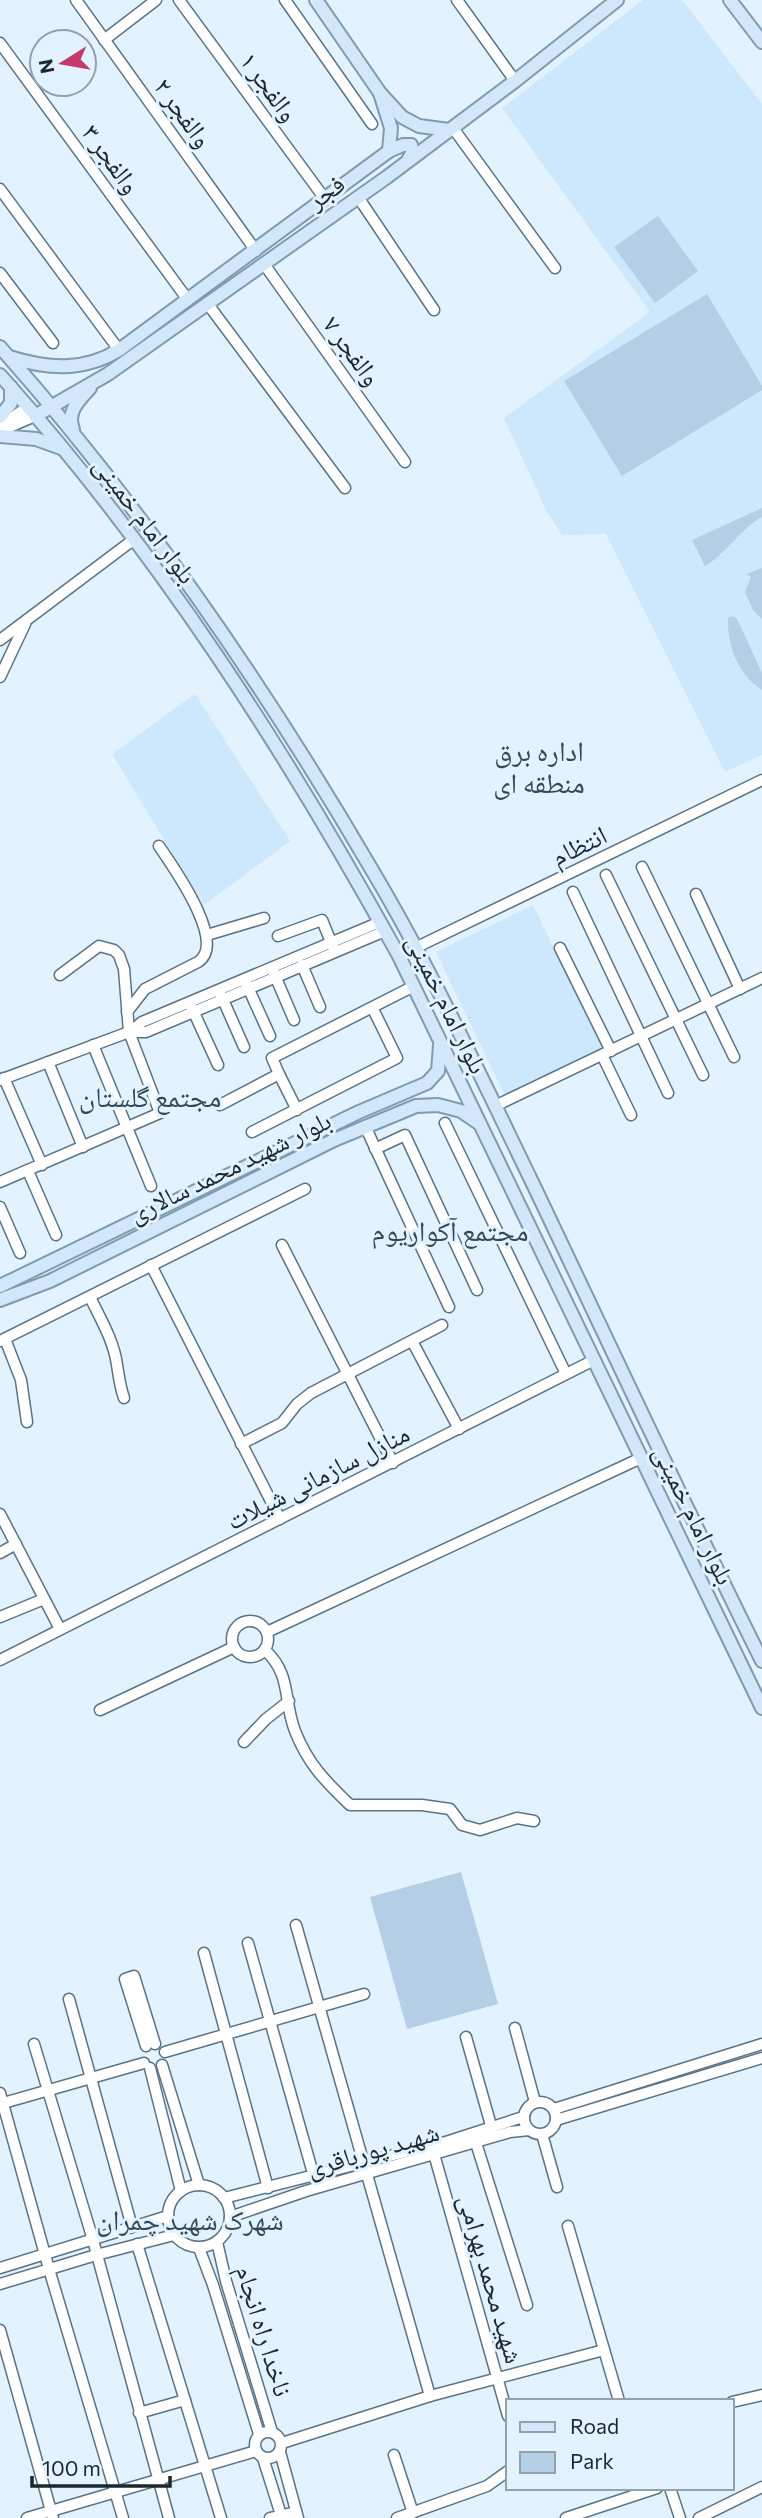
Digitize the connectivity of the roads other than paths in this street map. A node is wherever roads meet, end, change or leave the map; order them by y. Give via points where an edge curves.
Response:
1 (76, 0) edge
2 (156, 0) edge
3 (178, 0) edge
4 (285, 0) edge
5 (316, 0) edge
6 (457, 0) edge
7 (730, 0) edge
8 (609, 3) edge
9 (104, 40) junction
10 (762, 42) edge
11 (0, 43) edge
12 (515, 81) junction
13 (380, 93) junction
14 (372, 124) dead end
15 (451, 129) junction
16 (388, 151) junction
17 (406, 163) junction
18 (0, 189) edge
19 (358, 197) junction
20 (325, 199) junction
21 (256, 251) junction
22 (264, 264) junction
23 (555, 268) dead end
24 (0, 273) edge
25 (188, 300) junction
26 (207, 303) junction
27 (434, 310) dead end
28 (53, 343) dead end
29 (119, 350) junction
30 (4, 352) edge
31 (99, 361) junction
32 (108, 374) junction
33 (0, 375) edge
34 (94, 383) junction
35 (10, 387) junction
36 (47, 401) junction
37 (31, 411) junction
38 (0, 417) edge
39 (0, 426) edge
40 (0, 433) edge
41 (81, 445) junction
42 (63, 449) junction
43 (405, 461) dead end
44 (345, 488) dead end
45 (133, 540) junction
46 (27, 620) junction
47 (0, 640) edge
48 (0, 677) edge
49 (762, 780) edge
50 (159, 846) dead end
51 (642, 867) dead end
52 (606, 875) dead end
53 (573, 892) dead end
54 (696, 894) dead end
55 (264, 918) dead end
56 (383, 927) junction
57 (206, 936) junction
58 (278, 936) dead end
59 (333, 947) junction
60 (415, 948) junction
61 (560, 948) dead end
62 (302, 965) junction
63 (274, 972) junction
64 (60, 975) dead end
65 (762, 978) edge
66 (246, 984) junction
67 (414, 986) junction
68 (740, 989) junction
69 (220, 994) junction
70 (709, 1003) junction
71 (192, 1007) junction
72 (320, 1007) dead end
73 (373, 1009) junction
74 (127, 1012) junction
75 (676, 1019) junction
76 (294, 1020) dead end
77 (130, 1032) junction
78 (642, 1035) junction
79 (270, 1036) dead end
80 (440, 1041) junction
81 (93, 1045) junction
82 (244, 1047) dead end
83 (606, 1053) junction
84 (734, 1057) dead end
85 (48, 1062) junction
86 (218, 1065) dead end
87 (279, 1074) junction
88 (703, 1075) dead end
89 (2, 1079) edge
90 (668, 1093) dead end
91 (220, 1105) dead end
92 (495, 1106) junction
93 (297, 1110) junction
94 (359, 1112) junction
95 (631, 1115) dead end
96 (445, 1123) dead end
97 (365, 1126) junction
98 (482, 1127) junction
99 (126, 1129) junction
100 (252, 1132) dead end
101 (83, 1147) junction
102 (375, 1149) junction
103 (42, 1164) junction
104 (28, 1171) junction
105 (0, 1182) edge
106 (151, 1186) dead end
107 (305, 1189) dead end
108 (0, 1207) edge
109 (55, 1235) dead end
110 (282, 1245) dead end
111 (20, 1253) dead end
112 (151, 1265) junction
113 (0, 1286) edge
114 (477, 1290) dead end
115 (90, 1297) junction
116 (0, 1300) edge
117 (449, 1307) dead end
118 (442, 1325) dead end
119 (2, 1340) edge
120 (412, 1341) junction
121 (594, 1360) junction
122 (347, 1374) junction
123 (566, 1374) junction
124 (124, 1398) dead end
125 (27, 1422) dead end
126 (459, 1429) junction
127 (241, 1444) junction
128 (641, 1458) junction
129 (393, 1463) junction
130 (0, 1514) edge
131 (280, 1519) junction
132 (16, 1544) junction
133 (0, 1553) edge
134 (44, 1599) junction
135 (0, 1617) edge
136 (60, 1629) junction
137 (267, 1632) junction
138 (234, 1647) junction
139 (265, 1650) junction
140 (0, 1660) edge
141 (762, 1661) edge
142 (757, 1685) edge
143 (289, 1701) junction
144 (762, 1708) edge
145 (100, 1710) dead end
146 (244, 1742) dead end
147 (534, 1821) dead end
148 (296, 1925) dead end
149 (248, 1943) dead end
150 (204, 1953) dead end
151 (364, 1994) dead end
152 (69, 1999) dead end
153 (321, 2007) junction
154 (270, 2021) junction
155 (515, 2028) dead end
156 (226, 2034) junction
157 (466, 2037) dead end
158 (34, 2044) dead end
159 (762, 2044) edge
160 (150, 2045) junction
161 (165, 2052) junction
162 (737, 2052) junction
163 (762, 2058) edge
164 (740, 2064) junction
165 (147, 2065) junction
166 (162, 2065) junction
167 (91, 2078) junction
168 (627, 2086) junction
169 (47, 2091) junction
170 (630, 2097) junction
171 (1, 2100) edge
172 (536, 2102) junction
173 (555, 2115) junction
174 (523, 2117) junction
175 (179, 2124) junction
176 (165, 2127) junction
177 (492, 2129) junction
178 (529, 2130) junction
179 (542, 2134) junction
180 (476, 2143) junction
181 (433, 2154) junction
182 (366, 2169) junction
183 (314, 2177) junction
184 (302, 2180) junction
185 (199, 2185) junction
186 (556, 2187) dead end
187 (268, 2188) junction
188 (181, 2191) junction
189 (306, 2191) junction
190 (224, 2198) junction
191 (168, 2216) junction
192 (230, 2217) junction
193 (568, 2226) dead end
194 (132, 2227) junction
195 (174, 2235) junction
196 (93, 2240) junction
197 (217, 2242) junction
198 (137, 2244) junction
199 (199, 2248) junction
200 (44, 2254) junction
201 (96, 2255) junction
202 (0, 2268) edge
203 (48, 2269) junction
204 (0, 2284) edge
205 (527, 2305) dead end
206 (237, 2318) junction
207 (224, 2322) junction
208 (0, 2330) edge
209 (604, 2350) junction
210 (254, 2372) junction
211 (241, 2376) junction
212 (498, 2378) junction
213 (762, 2395) edge
214 (430, 2396) junction
215 (618, 2399) edge
216 (185, 2400) junction
217 (734, 2402) edge
218 (506, 2408) edge
219 (139, 2413) junction
220 (272, 2432) junction
221 (259, 2434) junction
222 (281, 2447) junction
223 (259, 2455) junction
224 (394, 2455) dead end
225 (206, 2466) junction
226 (506, 2473) edge
227 (158, 2480) junction
228 (762, 2487) edge
229 (651, 2490) edge
230 (671, 2490) edge
231 (115, 2492) junction
232 (413, 2513) junction
233 (52, 2514) edge
234 (297, 2515) edge
235 (278, 2517) edge
236 (27, 2518) edge
237 (123, 2518) edge
238 (169, 2518) edge
239 (221, 2518) edge
240 (397, 2518) edge
241 (566, 2518) edge
242 (680, 2518) edge
243 (699, 2518) edge

1 - 9 street, والفجر ۲
2 - 9 street
3 - 20 street, والفجر ۱
4 - 14 street
5 - 13 main road
6 - 12 street
7 - 10 main road
8 - 12 main road, فجر
9 - 21 street, والفجر ۲
11 - 25 street, والفجر ۳
12 - 15 main road, فجر
13 - 15 main road via 410,122
13 - 16 main road via 391,128
15 - 17 main road, فجر
15 - 23 street
16 - 17 main road via 411,145 413,152
16 - 20 main road, فجر
17 - 19 main road, فجر
18 - 29 street
19 - 22 main road, فجر
19 - 27 street
20 - 21 main road, فجر
21 - 25 main road, فجر
22 - 26 main road, فجر
22 - 43 street, والفجر ۷
24 - 28 street
25 - 29 main road, فجر
26 - 32 main road, فجر
26 - 44 street
29 - 31 main road, فجر
30 - 31 main road, فجر via 54,367
30 - 36 main road, بلوار امام خمینی
31 - 32 main road via 99,369
32 - 34 main road, فجر
33 - 35 main road, بلوار امام خمینی
34 - 36 main road, فجر
34 - 41 main road via 71,414
35 - 37 main road, بلوار امام خمینی
35 - 38 main road via 11,403
36 - 37 main road, فجر
36 - 41 main road, بلوار امام خمینی
37 - 39 street
37 - 40 street
37 - 42 main road, بلوار امام خمینی
40 - 42 main road
41 - 60 main road, بلوار امام خمینی via 180,571 292,734
42 - 45 main road, بلوار امام خمینی
45 - 46 street
45 - 56 main road, بلوار امام خمینی via 275,743
46 - 47 street
46 - 48 street
49 - 60 street, انتظام
50 - 57 street via 188,892
51 - 70 street
52 - 75 street
53 - 78 street
54 - 68 street
55 - 57 street
56 - 59 street
56 - 67 main road, بلوار امام خمینی
57 - 74 street via 208,948 203,959 145,989
58 - 59 street via 322,920
59 - 62 street
59 - 63 street
60 - 92 main road, بلوار امام خمینی
61 - 83 street
62 - 63 street
62 - 72 street
63 - 66 street
63 - 76 street
64 - 74 street via 99,946 114,950 124,969
65 - 68 street
66 - 69 street
66 - 79 street
67 - 73 street
67 - 80 main road, بلوار امام خمینی
68 - 70 street
69 - 71 street
69 - 82 street
70 - 75 street
70 - 84 street
71 - 77 street via 142,1022
71 - 86 street
73 - 87 street via 272,1058
73 - 93 street via 397,1058
74 - 77 street
75 - 78 street
75 - 88 street
77 - 81 street
77 - 99 street via 160,1114
78 - 83 street
78 - 90 street
80 - 94 main road via 438,1070 427,1083
80 - 98 main road, بلوار امام خمینی
81 - 85 street
81 - 99 street
83 - 92 street
83 - 95 street
85 - 89 street
85 - 101 street
87 - 91 street
87 - 93 street
89 - 103 street
92 - 141 main road, بلوار امام خمینی
93 - 100 street
94 - 97 main road
94 - 113 main road
96 - 123 street
97 - 98 main road, بلوار شهید محمد سالاری via 416,1106 438,1105 461,1111
97 - 102 street
97 - 116 main road, بلوار شهید محمد سالاری via 50,1281
98 - 121 main road, بلوار امام خمینی
99 - 101 street
99 - 106 street
101 - 103 street
102 - 114 street via 405,1135
102 - 117 street
103 - 104 street
104 - 105 street
104 - 109 street
107 - 112 street
108 - 111 street
110 - 122 street
112 - 115 street
112 - 127 street
115 - 119 street
115 - 124 street via 108,1336
118 - 120 street
119 - 125 street via 22,1380
120 - 122 street
120 - 126 street
121 - 123 street, منازل سازمانی شیلات
121 - 128 main road, بلوار امام خمینی
122 - 127 street via 303,1398 278,1426
122 - 129 street
123 - 126 street, منازل سازمانی شیلات
126 - 129 street, منازل سازمانی شیلات
127 - 131 street
128 - 137 street
128 - 142 main road, بلوار امام خمینی
129 - 131 street, منازل سازمانی شیلات
130 - 132 street
131 - 136 street, منازل سازمانی شیلات
132 - 133 street
132 - 134 street
134 - 135 street
134 - 136 street
136 - 140 street, منازل سازمانی شیلات
137 - 138 street via 254,1621 243,1623 235,1630
137 - 139 street
138 - 139 street via 248,1657
138 - 145 street
139 - 143 street via 284,1678
142 - 144 main road, بلوار امام خمینی
143 - 146 street
143 - 147 street via 293,1727 307,1759 350,1805 450,1809 462,1825 480,1830 517,1818
148 - 153 street
149 - 154 street
150 - 156 street
151 - 153 street
152 - 167 street
153 - 154 street
153 - 182 street
154 - 156 street
154 - 183 street
155 - 172 street
156 - 161 street
156 - 187 street
157 - 177 street
158 - 169 street
159 - 162 street
160 - 160 street via 134,1976 125,1979
160 - 161 street via 161,2046
160 - 165 street via 142,2052
161 - 166 street
162 - 164 street
162 - 168 street
163 - 164 street
164 - 170 street
165 - 166 street
165 - 167 street
165 - 176 street
166 - 175 street
167 - 169 street
167 - 194 street
168 - 170 street
168 - 173 street
169 - 171 street
169 - 196 street
170 - 173 street
171 - 200 street
172 - 173 street via 542,2101
172 - 174 street
173 - 179 street
174 - 177 street, شهید پورباقری
174 - 178 street
175 - 176 street
175 - 185 street
176 - 188 street
177 - 182 street, شهید پورباقری
178 - 179 street
178 - 180 street, شهید پورباقری
179 - 186 street
180 - 181 street, شهید پورباقری
180 - 205 street
181 - 182 street, شهید پورباقری
181 - 212 street, شهید محمد بهرامی
182 - 183 street, شهید پورباقری
182 - 189 street, شهید پورباقری
182 - 214 street
183 - 184 street, شهید پورباقری
184 - 187 street, شهید پورباقری
184 - 189 street
185 - 188 street
185 - 190 street
187 - 190 street, شهید پورباقری
188 - 191 street
189 - 192 street, شهید پورباقری
190 - 192 street
191 - 194 street
191 - 195 street
192 - 197 street
193 - 209 street
194 - 196 street
195 - 198 street
195 - 199 street
196 - 200 street
196 - 201 street
197 - 199 street
197 - 206 street, ناخدا راه انجام
198 - 201 street
198 - 216 street
199 - 207 street, ناخدا راه انجام
200 - 202 street
200 - 203 street
201 - 203 street
201 - 219 street
203 - 204 street
203 - 231 street
206 - 207 street
206 - 210 street, ناخدا راه انجام
207 - 211 street, ناخدا راه انجام
208 - 233 street
209 - 212 street
209 - 215 street
210 - 211 street
210 - 220 street, ناخدا راه انجام
211 - 221 street, ناخدا راه انجام
212 - 214 street
212 - 218 street, شهید محمد بهرامی
213 - 217 street
214 - 222 street
216 - 219 street
216 - 225 street
219 - 227 street
220 - 221 street
220 - 222 street
221 - 223 street via 254,2442
222 - 223 street via 273,2458
222 - 234 street
223 - 225 street
223 - 235 street
224 - 232 street
225 - 227 street
225 - 239 street
226 - 232 street via 487,2486
227 - 231 street
227 - 238 street
228 - 243 street
229 - 241 street
230 - 242 street
231 - 233 street
231 - 237 street
232 - 240 street
233 - 236 street
234 - 235 street

